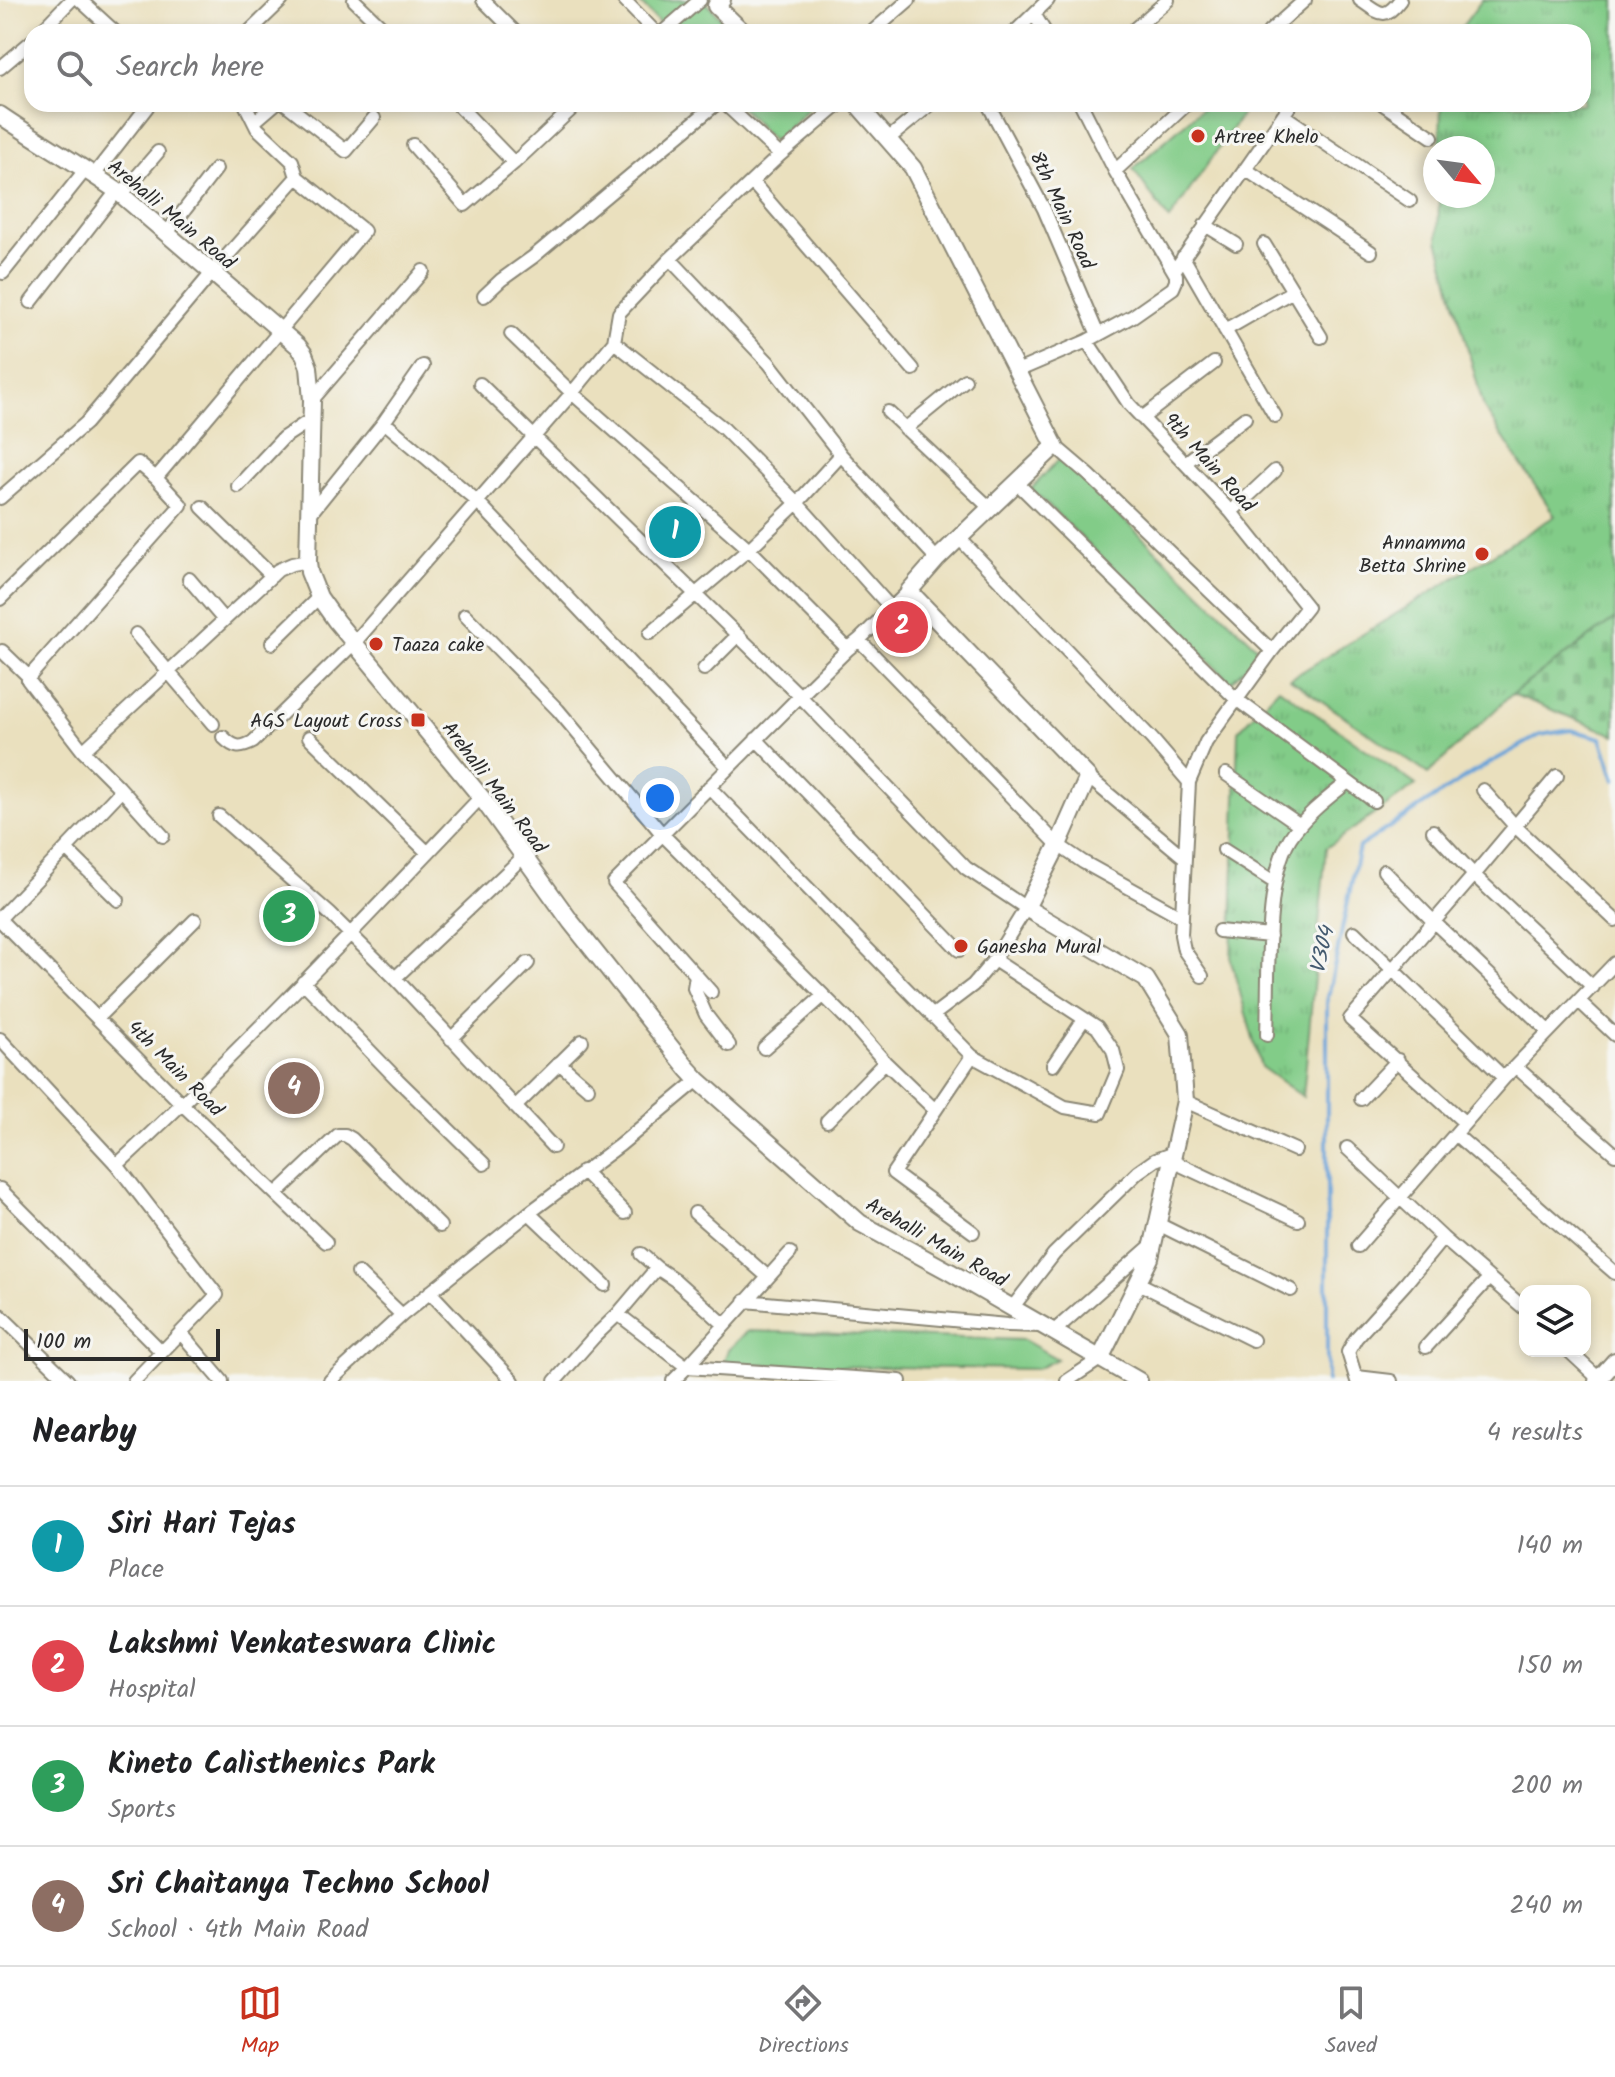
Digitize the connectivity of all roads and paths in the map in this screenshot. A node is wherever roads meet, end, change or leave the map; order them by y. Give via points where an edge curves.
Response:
1 (71, 0) edge
2 (80, 0) edge
3 (282, 0) edge
4 (354, 0) edge
5 (483, 0) edge
6 (624, 0) edge
7 (700, 0) edge
8 (909, 0) edge
9 (1048, 0) edge
10 (1168, 0) edge
11 (1360, 0) edge
12 (1400, 0) edge
13 (717, 2) edge
14 (1300, 2) edge
15 (1034, 14) junction
16 (48, 24) edge
17 (106, 24) edge
18 (257, 24) edge
19 (379, 24) edge
20 (507, 24) edge
21 (647, 24) edge
22 (672, 24) edge
23 (736, 24) edge
24 (881, 24) edge
25 (1023, 24) edge
26 (1040, 24) edge
27 (1140, 24) edge
28 (1277, 24) edge
29 (24, 48) edge
30 (0, 68) edge
31 (143, 112) edge
32 (249, 112) edge
33 (266, 112) edge
34 (296, 112) edge
35 (465, 112) edge
36 (568, 112) edge
37 (706, 112) edge
38 (734, 112) edge
39 (831, 112) edge
40 (864, 112) edge
41 (921, 112) edge
42 (992, 112) edge
43 (1085, 112) edge
44 (1178, 112) edge
45 (1285, 112) edge
46 (1291, 112) edge
47 (1395, 112) edge
48 (0, 115) edge
49 (374, 118) dead end
50 (254, 122) junction
51 (1431, 136) edge
52 (888, 139) junction
53 (413, 145) dead end
54 (158, 152) dead end
55 (780, 155) junction
56 (514, 163) junction
57 (216, 169) dead end
58 (1245, 169) junction
59 (1115, 171) junction
60 (90, 172) junction
61 (297, 177) junction
62 (752, 182) junction
63 (119, 193) junction
64 (1410, 201) dead end
65 (1205, 225) junction
66 (166, 234) junction
67 (1236, 244) dead end
68 (1264, 244) dead end
69 (1371, 252) dead end
70 (1183, 257) junction
71 (670, 259) junction
72 (423, 271) dead end
73 (1174, 271) junction
74 (3, 273) dead end
75 (211, 274) junction
76 (1293, 291) junction
77 (484, 296) dead end
78 (31, 302) dead end
79 (279, 330) junction
80 (1225, 330) junction
81 (511, 334) dead end
82 (1321, 337) dead end
83 (1092, 338) junction
84 (614, 342) junction
85 (1214, 363) dead end
86 (423, 366) dead end
87 (913, 369) dead end
88 (1017, 371) junction
89 (965, 380) dead end
90 (480, 384) dead end
91 (572, 393) junction
92 (312, 400) junction
93 (888, 412) dead end
94 (1275, 416) dead end
95 (1142, 418) junction
96 (1245, 418) dead end
97 (312, 419) junction
98 (384, 422) junction
99 (905, 429) junction
100 (533, 437) junction
101 (1055, 446) junction
102 (841, 455) junction
103 (1185, 463) junction
104 (1275, 471) dead end
105 (156, 478) junction
106 (1017, 483) junction
107 (238, 486) dead end
108 (0, 498) edge
109 (477, 501) junction
110 (797, 503) junction
111 (202, 507) dead end
112 (990, 508) junction
113 (1231, 512) junction
114 (310, 514) junction
115 (959, 538) junction
116 (749, 549) junction
117 (937, 559) junction
118 (308, 561) junction
119 (272, 576) junction
120 (189, 579) dead end
121 (909, 591) junction
122 (696, 594) junction
123 (319, 597) junction
124 (0, 599) edge
125 (891, 608) junction
126 (465, 615) dead end
127 (224, 620) junction
128 (650, 633) dead end
129 (136, 634) dead end
130 (738, 635) junction
131 (859, 640) junction
132 (272, 643) dead end
133 (354, 643) junction
134 (848, 649) junction
135 (2, 651) edge
136 (1272, 651) junction
137 (704, 669) dead end
138 (169, 671) junction
139 (29, 677) junction
140 (800, 696) junction
141 (1236, 699) junction
142 (213, 724) dead end
143 (223, 737) dead end
144 (309, 737) dead end
145 (756, 739) junction
146 (83, 751) junction
147 (728, 767) junction
148 (1226, 774) dead end
149 (1557, 776) dead end
150 (1088, 777) junction
151 (1189, 782) junction
152 (1348, 782) junction
153 (119, 787) junction
154 (709, 787) junction
155 (1483, 790) dead end
156 (481, 797) junction
157 (1374, 801) dead end
158 (219, 816) dead end
159 (1300, 825) junction
160 (1515, 826) junction
161 (1433, 831) dead end
162 (663, 835) junction
163 (163, 836) dead end
164 (1058, 845) junction
165 (66, 849) junction
166 (1224, 850) dead end
167 (428, 853) junction
168 (523, 857) junction
169 (1185, 858) junction
170 (1384, 871) dead end
171 (1474, 875) junction
172 (1274, 882) junction
173 (118, 900) dead end
174 (1026, 908) junction
175 (1182, 917) junction
176 (0, 919) edge
177 (195, 920) dead end
178 (1615, 920) edge
179 (1434, 922) junction
180 (1219, 931) dead end
181 (1354, 932) dead end
182 (351, 933) junction
183 (1270, 936) junction
184 (959, 950) dead end
185 (994, 960) junction
186 (528, 963) dead end
187 (1615, 963) edge
188 (1393, 969) junction
189 (696, 975) junction
190 (1202, 976) dead end
191 (395, 978) junction
192 (303, 982) junction
193 (1593, 987) junction
194 (711, 992) dead end
195 (823, 996) junction
196 (1579, 1001) junction
197 (932, 1016) junction
198 (97, 1018) junction
199 (1084, 1019) junction
200 (1548, 1031) junction
201 (1267, 1035) dead end
202 (1615, 1035) edge
203 (0, 1039) edge
204 (451, 1039) junction
205 (582, 1041) dead end
206 (729, 1045) dead end
207 (764, 1048) dead end
208 (972, 1056) junction
209 (1398, 1060) junction
210 (885, 1062) junction
211 (559, 1063) junction
212 (1053, 1065) dead end
213 (1516, 1067) junction
214 (1504, 1078) junction
215 (698, 1080) junction
216 (588, 1088) dead end
217 (1361, 1099) dead end
218 (1185, 1101) junction
219 (183, 1105) junction
220 (515, 1107) junction
221 (935, 1110) junction
222 (827, 1121) dead end
223 (1465, 1123) junction
224 (1456, 1135) junction
225 (553, 1147) dead end
226 (1347, 1148) dead end
227 (1295, 1150) dead end
228 (1615, 1154) edge
229 (1173, 1157) junction
230 (484, 1164) dead end
231 (117, 1165) junction
232 (583, 1171) junction
233 (0, 1189) edge
234 (276, 1194) junction
235 (1400, 1196) junction
236 (529, 1213) junction
237 (625, 1213) dead end
238 (695, 1213) dead end
239 (1298, 1220) dead end
240 (1158, 1224) junction
241 (440, 1226) dead end
242 (973, 1232) dead end
243 (1443, 1238) junction
244 (326, 1242) dead end
245 (1154, 1243) junction
246 (1358, 1246) dead end
247 (790, 1253) dead end
248 (641, 1254) dead end
249 (657, 1268) junction
250 (358, 1273) dead end
251 (1615, 1273) edge
252 (768, 1277) junction
253 (1489, 1278) junction
254 (1138, 1283) junction
255 (605, 1285) dead end
256 (1291, 1290) dead end
257 (430, 1292) junction
258 (745, 1301) junction
259 (1519, 1304) edge
260 (1012, 1308) junction
261 (618, 1314) junction
262 (0, 1315) edge
263 (402, 1315) junction
264 (725, 1325) junction
265 (1047, 1329) junction
266 (181, 1333) junction
267 (1253, 1340) dead end
268 (1426, 1347) dead end
269 (161, 1351) junction
270 (1575, 1357) edge
271 (1100, 1359) junction
272 (1615, 1361) edge
273 (687, 1367) junction
274 (143, 1378) edge
275 (1357, 1379) edge
276 (1598, 1380) edge
277 (68, 1381) edge
278 (222, 1381) edge
279 (330, 1381) edge
280 (513, 1381) edge
281 (555, 1381) edge
282 (673, 1381) edge
283 (900, 1381) edge
284 (1067, 1381) edge
285 (1139, 1381) edge
286 (1391, 1381) edge

1 - 16 street
2 - 17 street
3 - 18 street
4 - 19 street
5 - 20 street
6 - 21 street
7 - 22 street
8 - 24 street
9 - 15 street
10 - 27 street
11 - 12 street via 1387,14
13 - 23 street
14 - 28 street
15 - 25 street
15 - 26 street
29 - 30 street
31 - 60 street
32 - 50 street
33 - 50 street
34 - 49 street via 346,151
35 - 56 street
36 - 56 street
37 - 77 street
38 - 55 street
39 - 55 street
40 - 52 street
41 - 52 street
42 - 83 street, 8th Main Road via 1044,209
43 - 59 street
44 - 59 street
45 - 58 street
46 - 64 street
47 - 51 street
48 - 60 street, Arehalli Main Road
50 - 61 street via 292,161
52 - 88 street via 913,168
53 - 56 street via 465,205
54 - 63 street
55 - 62 street
57 - 66 street
58 - 65 street
58 - 69 street
59 - 73 street
60 - 63 street, Arehalli Main Road
60 - 74 street
61 - 75 street
61 - 79 street via 364,231
62 - 71 street
62 - 87 street
63 - 66 street, Arehalli Main Road
63 - 78 street
65 - 67 street
65 - 70 street
66 - 75 street, Arehalli Main Road
68 - 76 street
70 - 73 street
70 - 80 street
71 - 84 street via 619,313
71 - 102 street via 769,363
72 - 92 street
73 - 83 street via 1173,288
75 - 79 street, Arehalli Main Road
75 - 108 street via 86,423
76 - 80 street
76 - 82 street
79 - 92 street, Arehalli Main Road via 304,354
79 - 105 street
80 - 94 street
81 - 91 street
83 - 88 street
83 - 95 street, 9th Main Road
84 - 91 street
84 - 110 street via 724,429
85 - 95 street
86 - 98 street
88 - 101 street
89 - 99 street
90 - 100 street
91 - 100 street
91 - 116 street
92 - 97 street, Arehalli Main Road
93 - 99 street
95 - 103 street, 9th Main Road
96 - 103 street
97 - 107 street via 283,438
97 - 114 street, Arehalli Main Road
98 - 109 street
98 - 114 street
99 - 112 street
100 - 109 street
100 - 122 street
101 - 106 street
101 - 136 street
102 - 110 street
102 - 117 street
103 - 113 street, 9th Main Road
104 - 113 street
105 - 124 street via 138,463
105 - 139 street via 181,505
106 - 112 street
106 - 141 street
109 - 133 street
109 - 147 street
110 - 116 street
110 - 125 street
111 - 119 street
112 - 115 street
113 - 136 street, 9th Main Road via 1307,607
114 - 118 street, Arehalli Main Road
115 - 117 street
115 - 151 street
116 - 122 street
116 - 134 street
117 - 121 street
118 - 119 street
118 - 123 street, Arehalli Main Road
119 - 127 street
120 - 127 street
121 - 125 street
121 - 150 street
122 - 128 street
122 - 130 street
123 - 132 street
123 - 133 street, Arehalli Main Road
125 - 131 street
126 - 162 street via 558,710
127 - 138 street
129 - 138 street
130 - 137 street
130 - 140 street
131 - 134 street
131 - 164 street
133 - 143 street via 253,742 242,748
133 - 156 street, Arehalli Main Road
134 - 140 street
135 - 139 street
136 - 141 street
138 - 142 street
138 - 146 street
139 - 146 street
140 - 145 street
140 - 174 street via 966,868
141 - 151 street via 1206,742
141 - 152 street
144 - 167 street
145 - 147 street
145 - 184 street
146 - 153 street
147 - 154 street
148 - 159 street
149 - 160 street
150 - 164 street
150 - 169 street
151 - 169 street
152 - 157 street
152 - 159 street
153 - 163 street
153 - 165 street
154 - 162 street
154 - 197 street
155 - 160 street
156 - 167 street
156 - 168 street, Arehalli Main Road
158 - 182 street
159 - 172 street via 1285,847
160 - 171 street
160 - 178 street
161 - 171 street
162 - 189 street via 614,883
162 - 195 street
164 - 174 street
164 - 175 street
165 - 173 street
165 - 176 street
166 - 172 street
167 - 182 street
168 - 191 street
168 - 215 street, Arehalli Main Road
169 - 175 street
170 - 179 street
171 - 179 street
171 - 193 street
172 - 183 street
174 - 185 street
174 - 218 street via 1146,979 1180,1034
175 - 190 street via 1184,950
176 - 198 street, 4th Main Road
177 - 198 street
179 - 188 street
179 - 200 street
180 - 183 street
181 - 188 street
182 - 191 street
182 - 192 street
183 - 201 street
185 - 197 street via 973,985
185 - 199 street
186 - 204 street
187 - 193 street
188 - 209 street via 1350,1019
188 - 214 street
189 - 194 street
189 - 206 street via 694,988 706,1015
191 - 204 street
192 - 219 street
192 - 230 street
193 - 196 street
195 - 207 street
195 - 210 street
196 - 200 street
196 - 202 street
197 - 208 street
198 - 219 street, 4th Main Road
199 - 208 street via 1097,1027 1113,1050 1118,1070 1100,1113 1065,1107
199 - 212 street
200 - 213 street
203 - 231 street
204 - 220 street
205 - 211 street
208 - 221 street
209 - 217 street
209 - 223 street
210 - 221 street
210 - 222 street
211 - 216 street
211 - 220 street
213 - 214 street
213 - 228 street
214 - 223 street
215 - 232 street
215 - 260 street, Arehalli Main Road via 860,1223
218 - 227 street
218 - 229 street
219 - 231 street
219 - 234 street, 4th Main Road
220 - 225 street
221 - 242 street via 893,1173
223 - 224 street
224 - 235 street
224 - 251 street
226 - 235 street
229 - 239 street
229 - 240 street
229 - 260 street via 1155,1160 1138,1172 1054,1254
231 - 266 street via 217,1295
232 - 236 street
232 - 237 street
233 - 269 street
234 - 241 street via 338,1135 345,1135
234 - 244 street, 4th Main Road
235 - 243 street
235 - 246 street
236 - 255 street
236 - 257 street
238 - 252 street
240 - 245 street
240 - 256 street
243 - 253 street
243 - 275 street via 1356,1338 1348,1352
245 - 254 street
245 - 265 street
247 - 252 street
248 - 249 street
249 - 261 street
249 - 264 street
250 - 263 street
252 - 258 street
253 - 259 street
253 - 268 street
254 - 267 street
254 - 271 street
257 - 263 street
257 - 280 street
258 - 264 street
258 - 265 street
260 - 265 street, Arehalli Main Road
261 - 273 street
261 - 281 street
262 - 277 street
263 - 279 street
264 - 273 street
265 - 271 street, Arehalli Main Road
266 - 269 street
266 - 278 street
269 - 274 street
270 - 276 street
271 - 284 street
271 - 285 street, Arehalli Main Road
272 - 276 street
273 - 282 street
273 - 283 street
275 - 286 street

